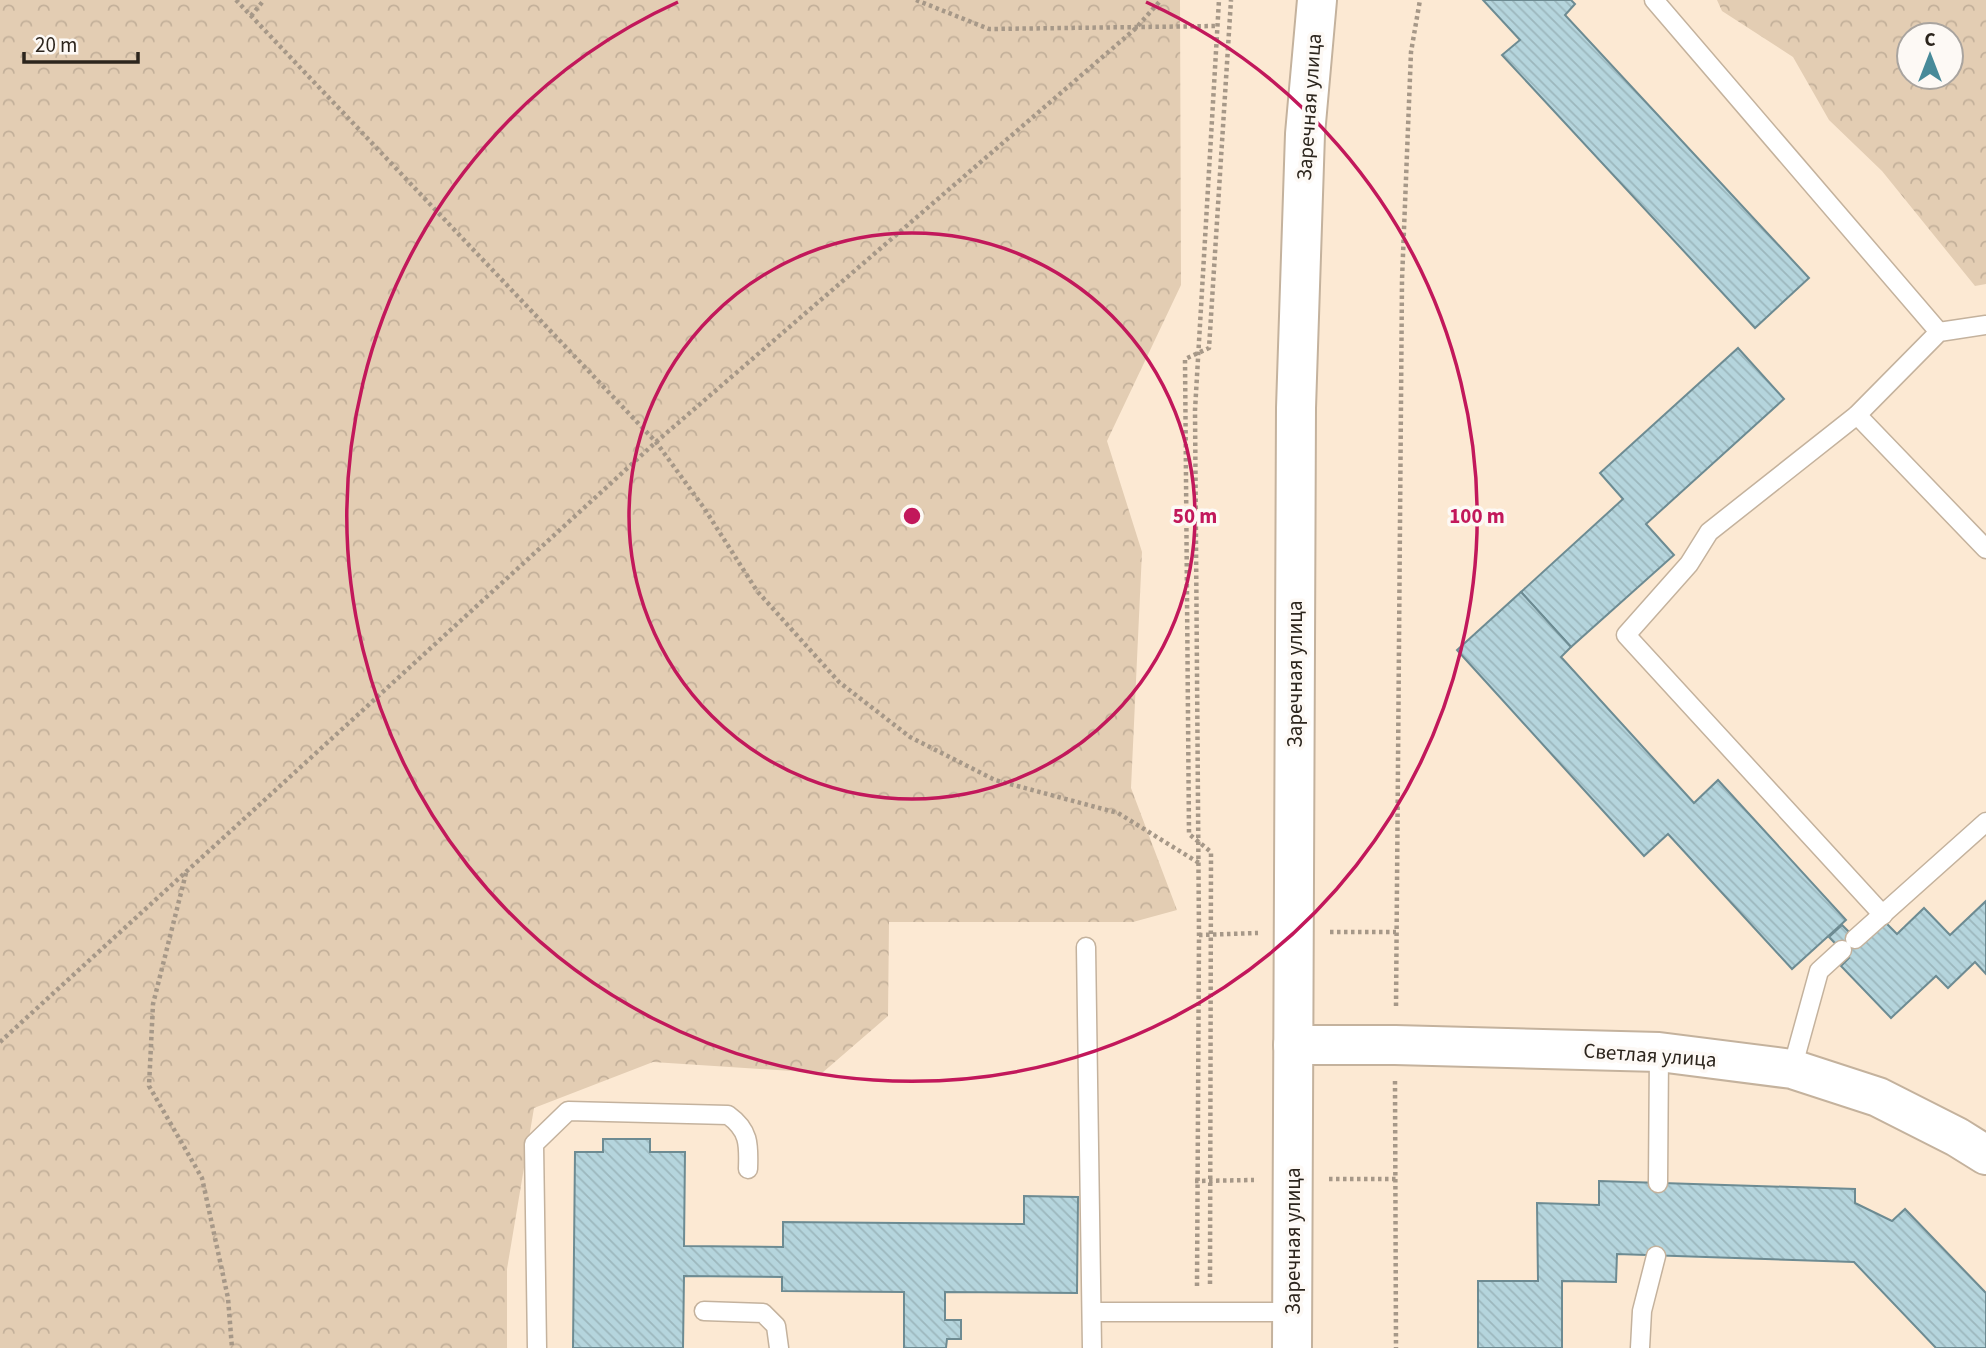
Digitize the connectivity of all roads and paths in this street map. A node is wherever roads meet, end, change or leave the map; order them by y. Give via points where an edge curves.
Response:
1 (236, 0) edge
2 (264, 0) edge
3 (916, 0) edge
4 (1161, 0) edge
5 (1219, 0) edge
6 (1231, 0) edge
7 (1317, 0) edge
8 (1420, 0) edge
9 (1654, 0) edge
10 (251, 16) junction
11 (1217, 26) junction
12 (1135, 29) junction
13 (1986, 325) edge
14 (1939, 332) junction
15 (1199, 352) junction
16 (1857, 415) junction
17 (656, 442) junction
18 (1986, 549) edge
19 (1986, 822) edge
20 (1199, 845) junction
21 (1199, 863) junction
22 (187, 871) junction
23 (1883, 915) junction
24 (1086, 947) dead end
25 (0, 1042) edge
26 (1293, 1045) junction
27 (1395, 1045) junction
28 (1659, 1052) junction
29 (1792, 1069) junction
30 (1986, 1155) edge
31 (748, 1169) dead end
32 (1658, 1183) dead end
33 (1656, 1256) dead end
34 (704, 1311) dead end
35 (1093, 1312) junction
36 (1203, 1312) junction
37 (1292, 1330) edge
38 (232, 1348) edge
39 (537, 1348) edge
40 (779, 1348) edge
41 (1092, 1348) edge
42 (1396, 1348) edge
43 (1640, 1348) edge

1 - 10 path
2 - 10 path
3 - 12 path via 989,29
4 - 12 path
5 - 11 path
6 - 15 path via 1209,348
7 - 26 street, Заречная улица via 1305,134 1296,408
8 - 27 path via 1411,52 1402,280
9 - 14 lane
10 - 17 path
11 - 12 path
11 - 15 path
12 - 17 path
13 - 14 lane
14 - 16 lane
15 - 20 path via 1195,410
15 - 20 path via 1185,359 1189,834
16 - 18 lane
16 - 23 lane via 1709,532 1689,564 1626,635
17 - 21 path via 757,591 839,682 910,737 995,780 1118,813
17 - 22 path
19 - 23 lane
20 - 21 path
20 - 36 path via 1211,852
21 - 36 path via 1195,1181
22 - 25 path
22 - 38 path via 153,1004 149,1086 202,1178 228,1298
23 - 29 lane via 1819,971
24 - 35 lane
26 - 27 street, Светлая улица
26 - 37 street, Заречная улица
27 - 28 street, Светлая улица
27 - 42 path
28 - 29 street, Светлая улица
28 - 32 lane
29 - 30 street, Светлая улица via 1878,1097
31 - 39 lane via 749,1140 742,1125 728,1115 568,1111 534,1144
33 - 43 lane via 1642,1311
34 - 40 lane via 763,1313 776,1326
35 - 36 lane
35 - 41 lane
36 - 37 lane

